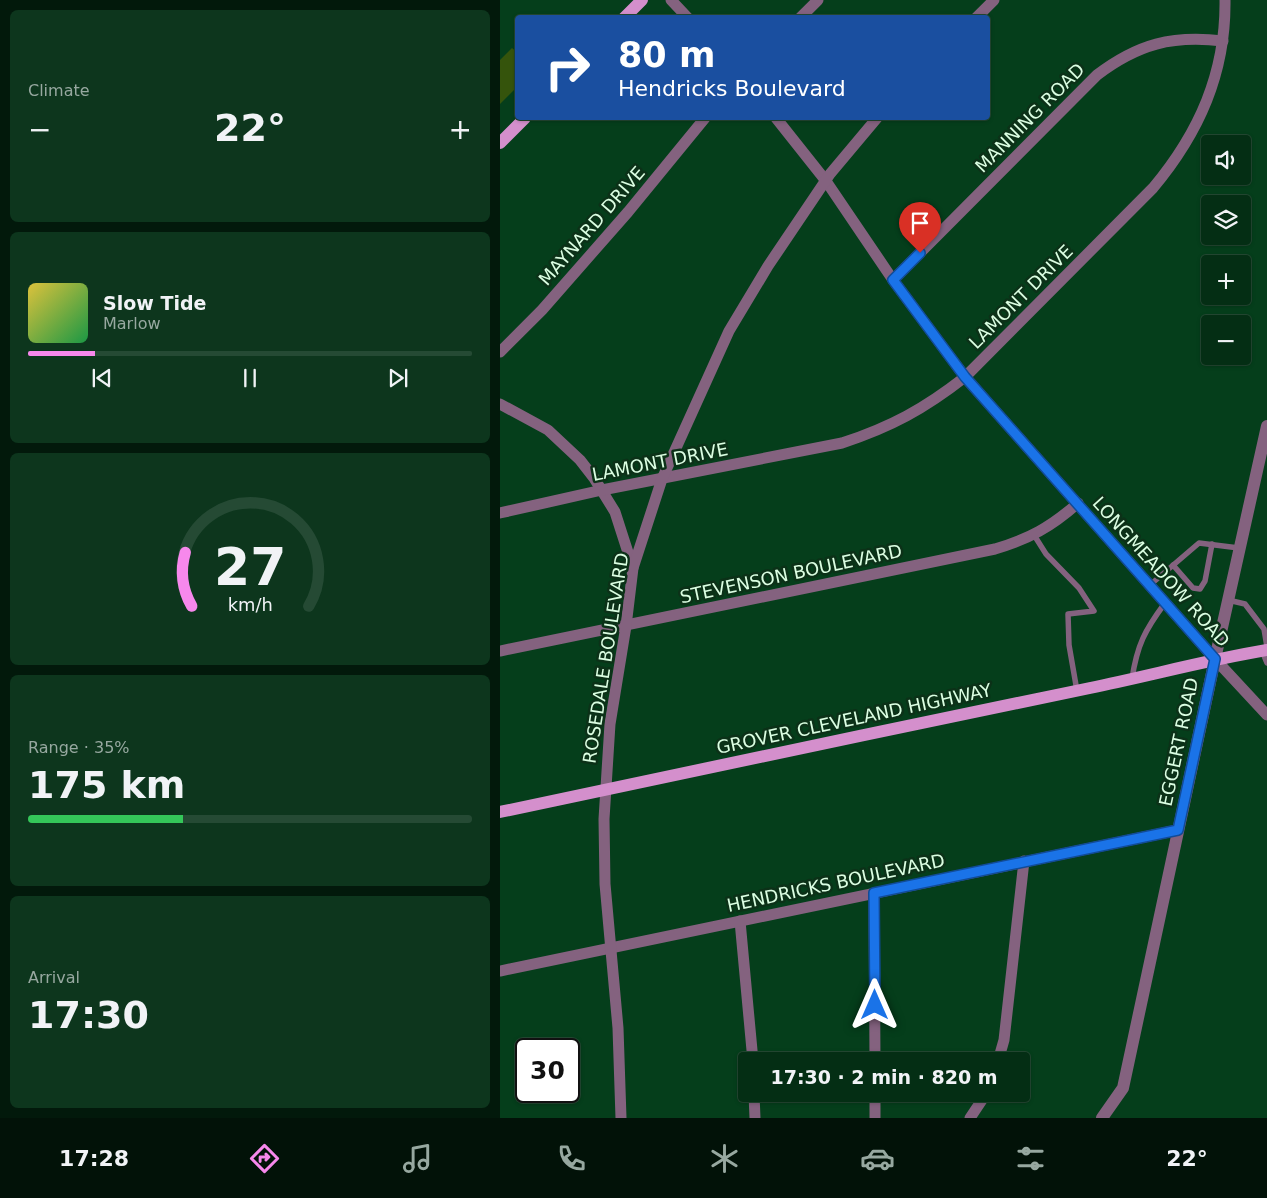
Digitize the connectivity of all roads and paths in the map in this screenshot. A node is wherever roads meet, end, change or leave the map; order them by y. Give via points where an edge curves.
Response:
1 (642, 0) edge
2 (671, 0) edge
3 (818, 0) edge
4 (994, 0) edge
5 (1225, 0) edge
6 (627, 15) edge
7 (685, 15) edge
8 (803, 15) edge
9 (979, 15) edge
10 (1223, 41) junction
11 (523, 120) edge
12 (703, 120) edge
13 (778, 120) edge
14 (875, 120) edge
15 (500, 143) edge
16 (826, 181) junction
17 (893, 280) junction
18 (500, 352) edge
19 (965, 377) junction
20 (500, 404) edge
21 (1267, 426) edge
22 (662, 479) junction
23 (602, 490) junction
24 (1078, 503) junction
25 (500, 514) edge
26 (1034, 534) junction
27 (1212, 544) junction
28 (1240, 548) junction
29 (1173, 565) junction
30 (633, 568) junction
31 (1150, 585) junction
32 (1228, 600) junction
33 (1166, 603) junction
34 (626, 626) junction
35 (1265, 649) edge
36 (500, 651) edge
37 (1215, 659) junction
38 (1267, 663) edge
39 (1132, 679) junction
40 (1077, 691) junction
41 (1263, 703) edge
42 (1267, 715) edge
43 (604, 789) junction
44 (500, 812) edge
45 (1178, 830) junction
46 (1024, 861) junction
47 (874, 893) junction
48 (740, 921) junction
49 (610, 948) junction
50 (500, 971) edge
51 (752, 1052) edge
52 (875, 1052) edge
53 (1001, 1052) edge
54 (754, 1102) edge
55 (875, 1102) edge
56 (981, 1102) edge
57 (621, 1118) edge
58 (755, 1118) edge
59 (875, 1118) edge
60 (970, 1118) edge
61 (1102, 1118) edge

1 - 6 main road
2 - 7 street
3 - 8 street
4 - 9 street
5 - 10 street, LAMONT DRIVE
10 - 17 street, MANNING ROAD via 1198,38 1163,42 1144,47 1113,63 1090,82
10 - 19 street, LAMONT DRIVE via 1205,108 1170,168
11 - 15 main road
12 - 18 street, MAYNARD DRIVE via 628,212 542,310
13 - 16 street, LONGMEADOW ROAD
14 - 16 street, ROSEDALE BOULEVARD
16 - 17 street, LONGMEADOW ROAD
16 - 22 street, ROSEDALE BOULEVARD via 768,266 729,331
17 - 19 street, LONGMEADOW ROAD
19 - 22 street, LAMONT DRIVE via 902,420 873,433 842,443
19 - 24 street, LONGMEADOW ROAD
20 - 23 street via 548,430 580,460
21 - 28 street, EGGERT ROAD
22 - 23 street, LAMONT DRIVE
22 - 30 street, ROSEDALE BOULEVARD
23 - 25 street, LAMONT DRIVE
23 - 30 street via 615,512
24 - 26 street, STEVENSON BOULEVARD via 1059,520
24 - 31 street, LONGMEADOW ROAD
26 - 34 street, STEVENSON BOULEVARD via 995,549
26 - 40 lane via 1046,554 1079,588 1094,612 1068,614
27 - 28 lane
27 - 29 lane via 1199,543
27 - 29 lane via 1205,581 1200,589 1193,588
28 - 32 street, EGGERT ROAD
29 - 31 lane
30 - 34 street, ROSEDALE BOULEVARD
31 - 33 street, LONGMEADOW ROAD
32 - 35 lane via 1245,604 1264,629
32 - 37 street, EGGERT ROAD
33 - 37 street, LONGMEADOW ROAD
33 - 39 lane via 1148,627 1135,656
34 - 36 street, STEVENSON BOULEVARD
34 - 43 street, ROSEDALE BOULEVARD via 614,691
35 - 37 main road, GROVER CLEVELAND HIGHWAY
35 - 38 lane
37 - 39 main road, GROVER CLEVELAND HIGHWAY
37 - 41 street, LONGMEADOW ROAD
37 - 45 street, EGGERT ROAD
39 - 40 main road, GROVER CLEVELAND HIGHWAY
40 - 43 main road, GROVER CLEVELAND HIGHWAY
41 - 42 street, LONGMEADOW ROAD
43 - 44 main road, GROVER CLEVELAND HIGHWAY
43 - 49 street, ROSEDALE BOULEVARD via 605,884
45 - 46 street, HENDRICKS BOULEVARD
45 - 61 street, EGGERT ROAD via 1123,1088
46 - 47 street, HENDRICKS BOULEVARD
46 - 53 street
47 - 48 street, HENDRICKS BOULEVARD
47 - 52 street
48 - 49 street, HENDRICKS BOULEVARD
48 - 51 street
49 - 50 street, HENDRICKS BOULEVARD
49 - 57 street, ROSEDALE BOULEVARD via 618,1028
54 - 58 street
55 - 59 street
56 - 60 street

